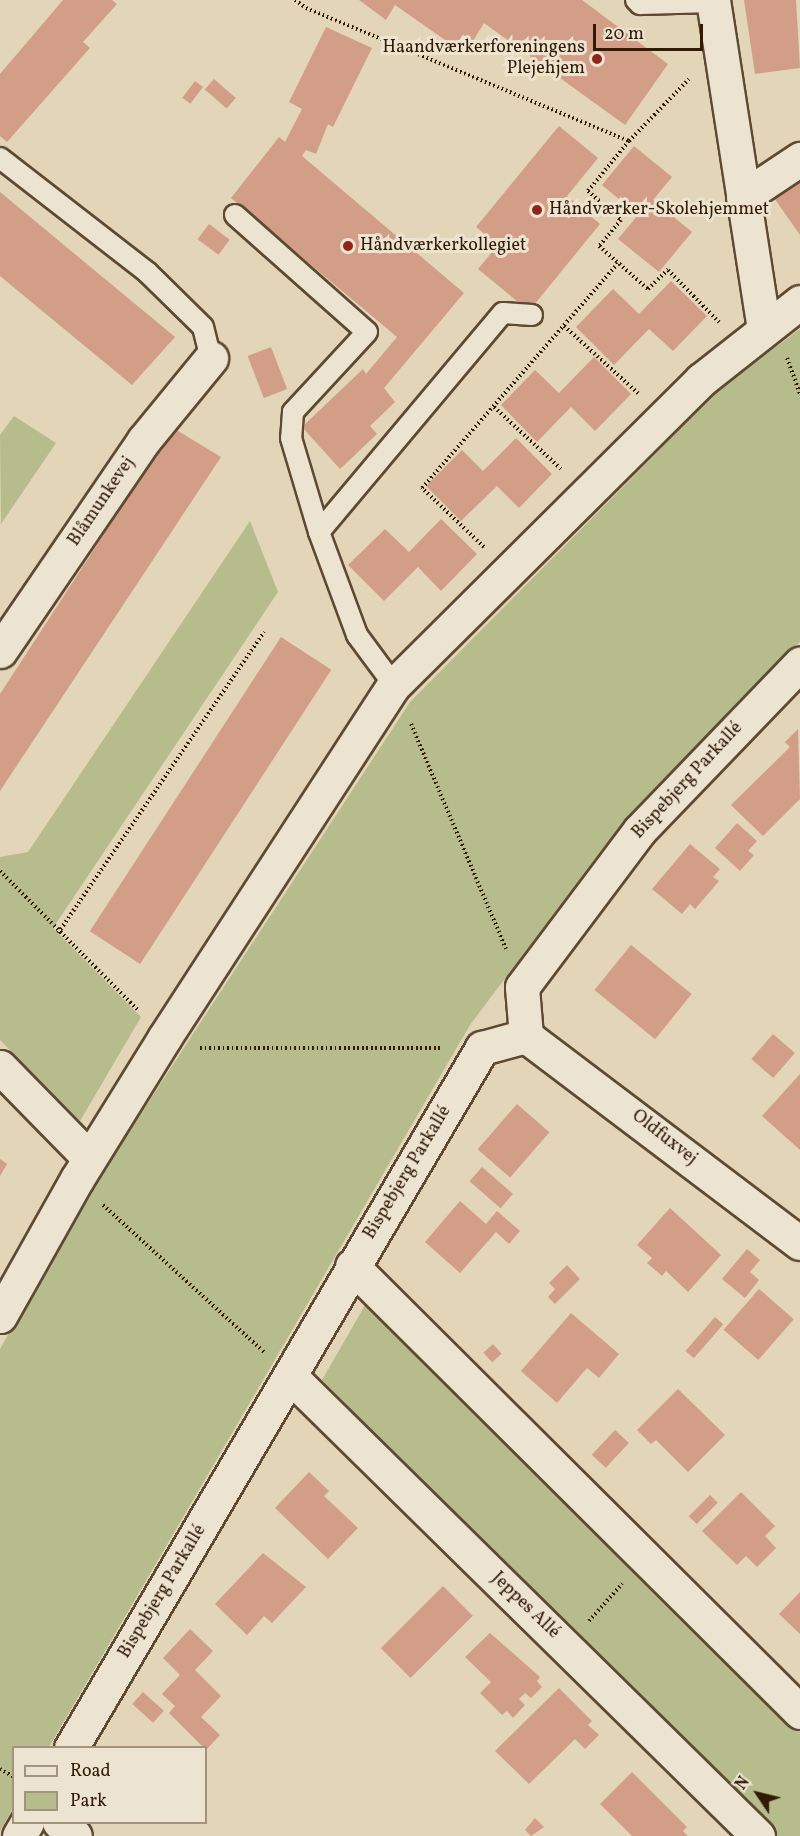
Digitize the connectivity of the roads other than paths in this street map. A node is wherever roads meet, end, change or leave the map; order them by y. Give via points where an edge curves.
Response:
1 (636, 0) edge
2 (714, 1) edge
3 (0, 158) edge
4 (800, 159) edge
5 (743, 196) junction
6 (235, 215) dead end
7 (800, 302) edge
8 (532, 315) dead end
9 (753, 337) junction
10 (211, 358) joint
11 (319, 532) junction
12 (0, 651) edge
13 (800, 664) edge
14 (394, 685) junction
15 (526, 1036) junction
16 (0, 1067) edge
17 (83, 1169) junction
18 (800, 1243) edge
19 (352, 1266) junction
20 (0, 1316) edge
21 (291, 1377) junction
22 (800, 1712) edge
23 (72, 1746) edge
24 (61, 1824) edge
25 (75, 1836) edge
26 (758, 1836) edge

1 - 2 lane via 640,4
2 - 5 street
3 - 10 lane via 147,272 203,327
4 - 5 street
5 - 9 street
6 - 11 lane via 367,332 293,412 291,438
7 - 9 street
8 - 11 lane via 503,314
9 - 14 street via 663,415
10 - 12 street, Blåmunkevej via 144,440
11 - 14 lane via 357,635
13 - 15 street, Bispebjerg Parkallé via 640,830 522,987
14 - 17 street
15 - 18 street, Oldfuxvej
15 - 19 street, Bispebjerg Parkallé via 482,1048
16 - 17 street
17 - 20 street
19 - 21 street, Bispebjerg Parkallé
19 - 22 street
21 - 23 street, Bispebjerg Parkallé
21 - 26 street, Jeppes Allé
24 - 25 street

